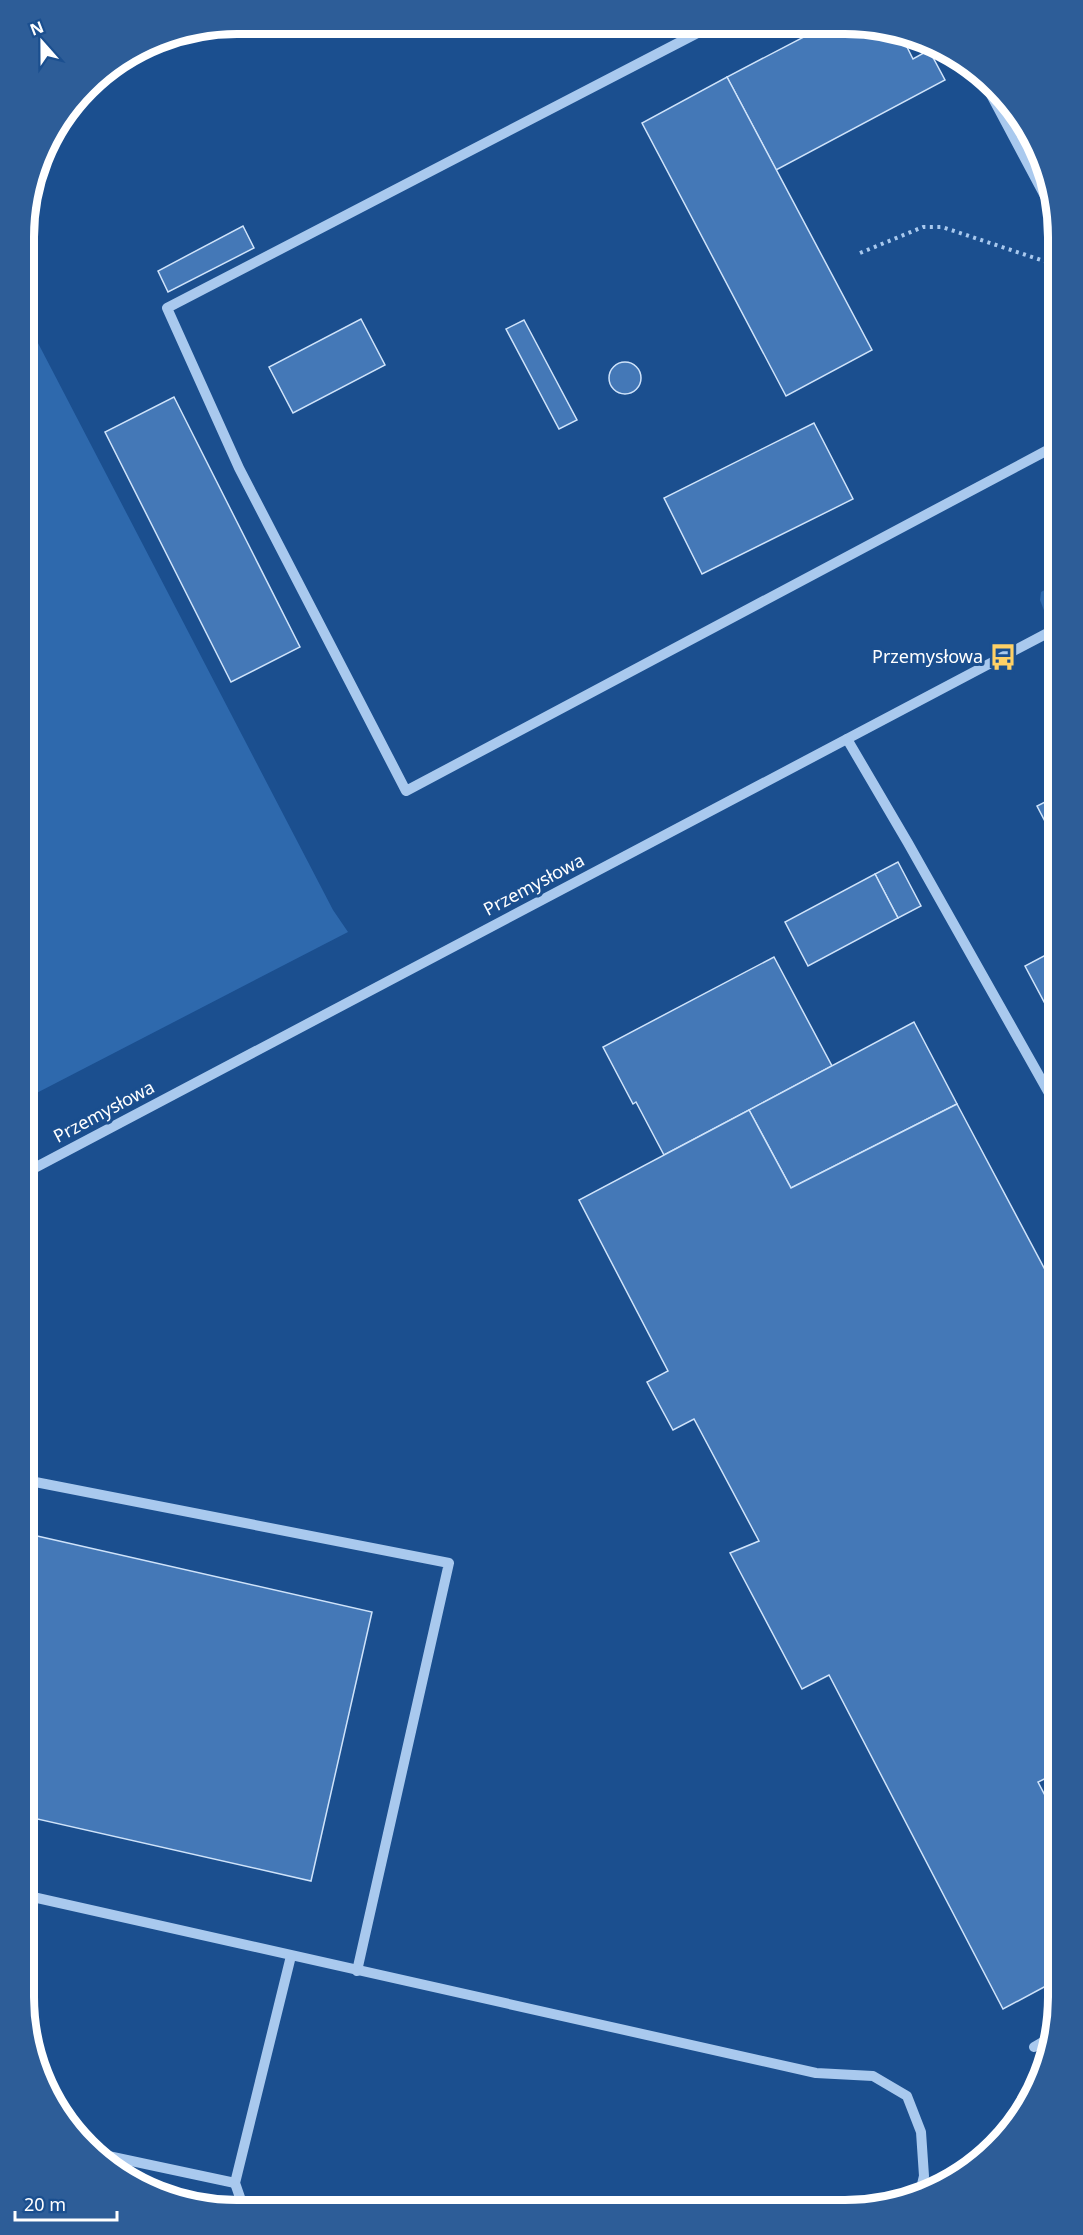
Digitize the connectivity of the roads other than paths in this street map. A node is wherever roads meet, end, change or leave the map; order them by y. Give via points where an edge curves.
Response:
1 (695, 34) edge
2 (994, 100) edge
3 (1044, 194) edge
4 (1048, 450) edge
5 (1048, 633) edge
6 (847, 739) junction
7 (1048, 1091) edge
8 (34, 1168) edge
9 (34, 1482) edge
10 (34, 1897) edge
11 (291, 1956) junction
12 (357, 1971) junction
13 (1044, 2041) edge
14 (1034, 2047) dead end
15 (113, 2157) edge
16 (235, 2183) junction
17 (922, 2186) edge
18 (241, 2200) edge

1 - 4 street via 167,308 239,468 406,791
2 - 3 street
5 - 6 street, Przemysłowa
6 - 7 street
6 - 8 street, Przemysłowa
9 - 12 street via 449,1563
10 - 11 street
11 - 12 street
11 - 16 street
12 - 17 street via 816,2073 873,2076 907,2096 921,2132
13 - 14 street
15 - 16 street
16 - 18 street

